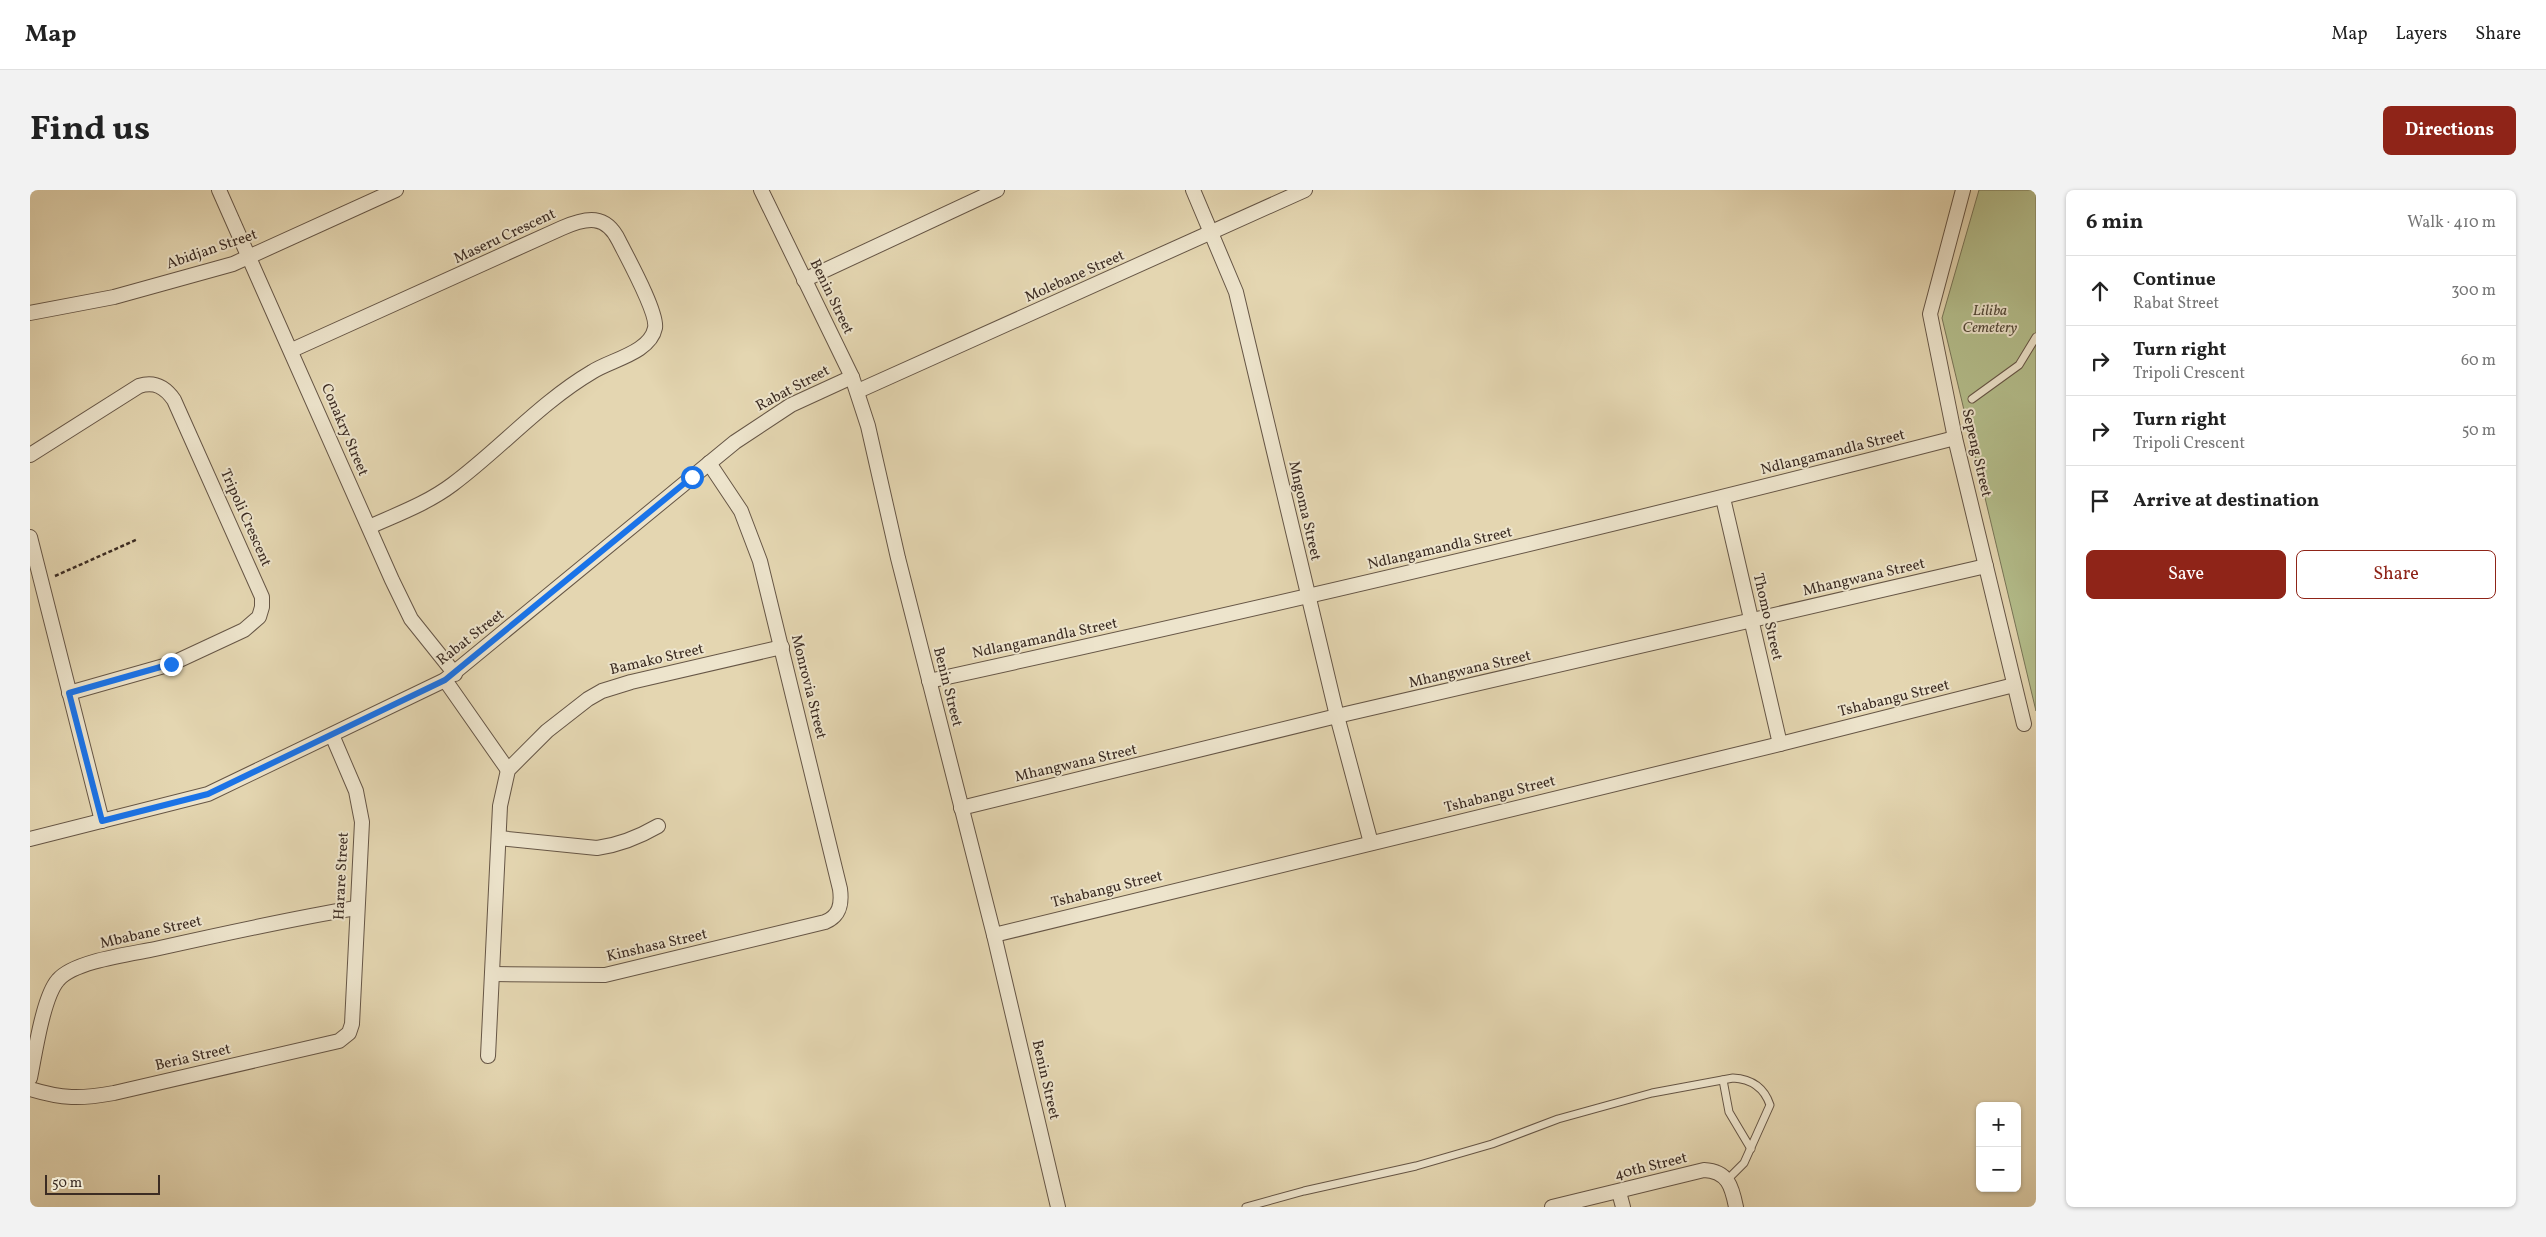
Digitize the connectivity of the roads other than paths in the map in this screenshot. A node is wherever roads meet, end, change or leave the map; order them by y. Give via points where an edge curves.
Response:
1 (219, 190) edge
2 (396, 190) edge
3 (761, 190) edge
4 (997, 190) edge
5 (1193, 190) edge
6 (1305, 190) edge
7 (1963, 190) edge
8 (1212, 233) junction
9 (249, 257) junction
10 (804, 280) junction
11 (30, 312) edge
12 (2036, 337) edge
13 (292, 350) junction
14 (852, 376) junction
15 (858, 391) junction
16 (1972, 399) dead end
17 (1955, 438) junction
18 (30, 455) edge
19 (709, 463) junction
20 (1723, 498) junction
21 (369, 528) junction
22 (30, 537) edge
23 (1986, 566) junction
24 (1308, 597) junction
25 (1751, 622) junction
26 (782, 647) junction
27 (450, 677) junction
28 (929, 682) junction
29 (2014, 685) junction
30 (69, 693) junction
31 (1337, 716) junction
32 (2024, 724) dead end
33 (332, 735) junction
34 (1780, 744) junction
35 (508, 770) junction
36 (962, 808) junction
37 (102, 821) junction
38 (658, 826) dead end
39 (499, 838) junction
40 (30, 839) edge
41 (1371, 844) junction
42 (356, 908) junction
43 (825, 922) joint
44 (994, 935) junction
45 (492, 974) junction
46 (352, 1024) joint
47 (488, 1056) dead end
48 (30, 1078) edge
49 (1723, 1080) junction
50 (30, 1089) edge
51 (1751, 1149) junction
52 (1728, 1180) junction
53 (1619, 1192) junction
54 (1058, 1207) edge
55 (1246, 1207) edge
56 (1552, 1207) edge
57 (1623, 1207) edge
58 (1736, 1207) edge

1 - 9 street, Conakry Street
2 - 9 street, Abidjan Street
3 - 10 street, Benin Street
4 - 10 street
5 - 8 street, Mngoma Street
6 - 8 street, Molebane Street
7 - 17 street, Sepeng Street via 1930,314
8 - 15 street, Molebane Street
8 - 24 street, Mngoma Street via 1236,292
9 - 11 street, Abidjan Street via 114,297
9 - 13 street, Conakry Street
10 - 14 street, Benin Street
12 - 16 lane via 2019,365
13 - 21 street, Conakry Street
13 - 21 street, Maseru Crescent via 587,219 604,223 615,233 654,314 655,329 647,343 569,387 452,484 418,505
14 - 15 street, Benin Street
14 - 19 street, Rabat Street via 790,405
15 - 28 street, Benin Street
17 - 20 street, Ndlangamandla Street
17 - 23 street, Sepeng Street
18 - 30 street, Tripoli Crescent via 139,386 153,384 166,389 174,400 262,597 259,617 244,630 171,664
19 - 26 street, Monrovia Street via 747,523
19 - 27 street, Rabat Street
20 - 24 street, Ndlangamandla Street
20 - 25 street, Thomo Street
21 - 27 street, Conakry Street via 411,618
22 - 30 street
23 - 25 street, Mhangwana Street
23 - 29 street, Sepeng Street
24 - 28 street, Ndlangamandla Street
24 - 31 street, Mngoma Street
25 - 31 street, Mhangwana Street
25 - 34 street, Thomo Street
26 - 35 street, Bamako Street via 602,691 559,721
26 - 43 street, Monrovia Street via 840,889 838,911 834,918
27 - 33 street, Rabat Street
27 - 35 street
28 - 36 street, Benin Street
29 - 32 street, Sepeng Street
29 - 34 street, Tshabangu Street
30 - 37 street
31 - 36 street, Mhangwana Street
31 - 41 street, Mngoma Street
33 - 37 street, Rabat Street via 208,794
33 - 42 street, Harare Street via 352,779 360,809
34 - 41 street, Tshabangu Street
35 - 39 street, Bamako Street via 503,788
36 - 44 street, Benin Street
37 - 40 street, Rabat Street
38 - 39 street via 612,846 597,848
39 - 45 street, Bamako Street
41 - 44 street, Tshabangu Street
42 - 46 street, Harare Street
42 - 48 street, Mbabane Street via 275,922 70,971 59,978 48,997
43 - 45 street, Kinshasa Street via 605,975
44 - 54 street, Benin Street
45 - 47 street, Bamako Street
46 - 50 street, Beria Street via 349,1033 339,1041 114,1093 66,1098
49 - 51 lane via 1729,1112
49 - 51 lane via 1745,1079 1767,1094 1770,1105
49 - 55 lane via 1652,1093 1558,1119 1492,1144 1416,1166
51 - 52 lane via 1744,1163
52 - 53 street, 40th Street via 1718,1173 1704,1170
52 - 58 street
53 - 56 street, 40th Street
53 - 57 street

